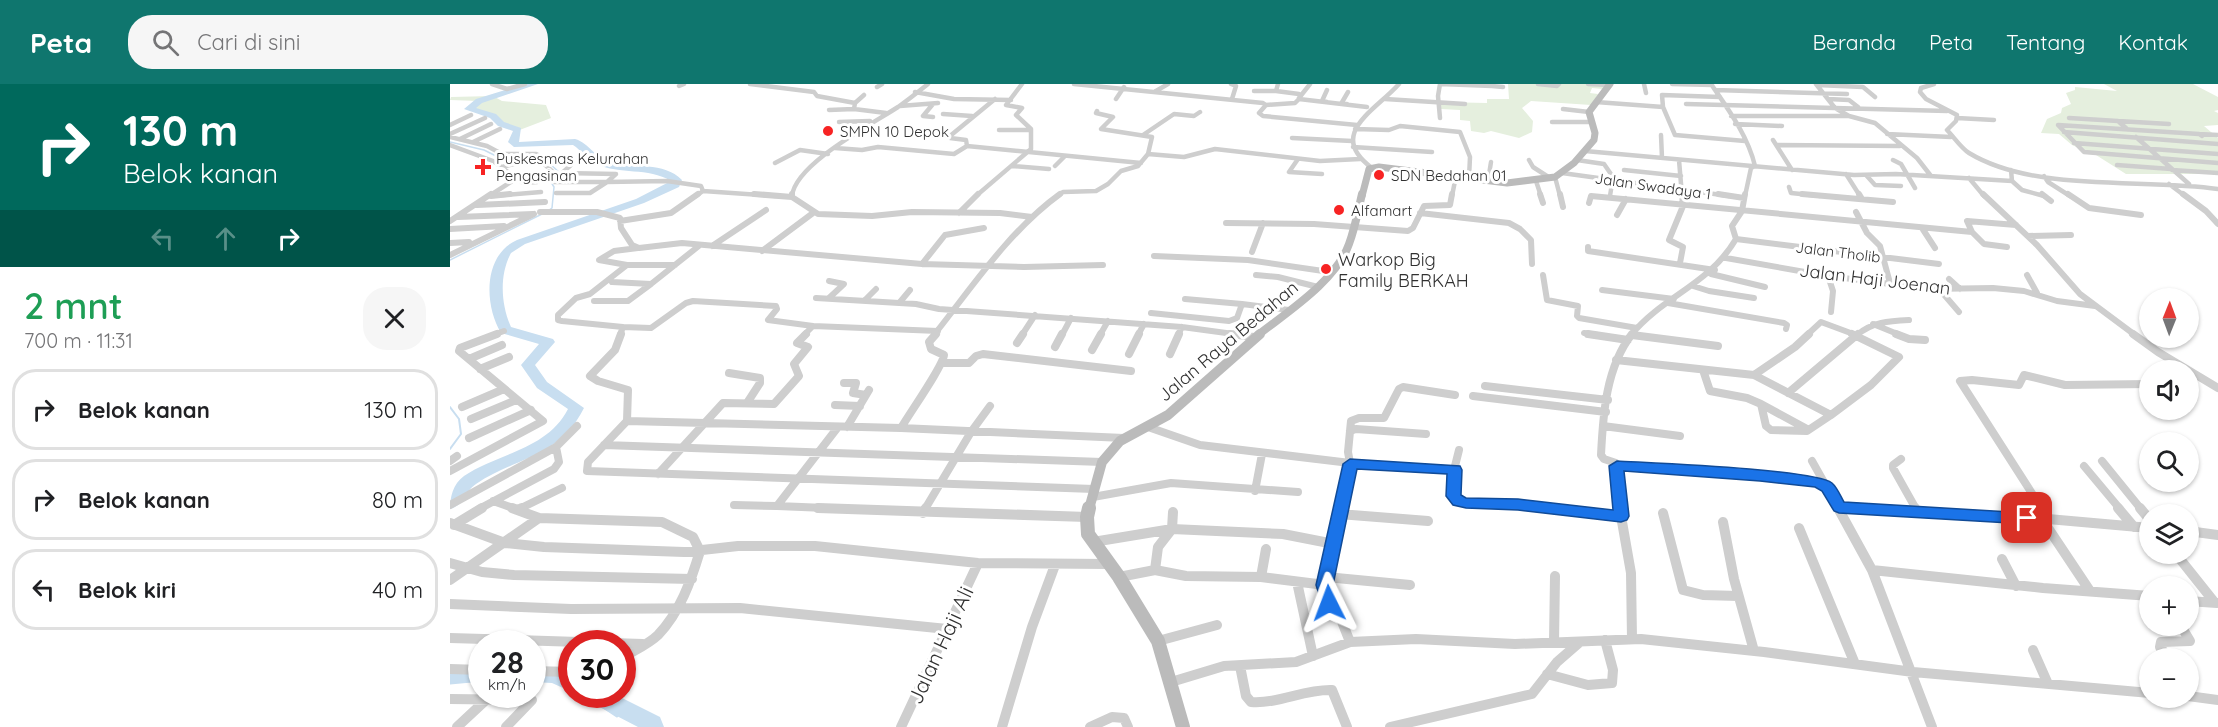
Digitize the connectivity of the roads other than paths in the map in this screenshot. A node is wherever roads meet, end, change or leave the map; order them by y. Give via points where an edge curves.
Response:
1 (492, 84) edge
2 (525, 84) edge
3 (750, 84) edge
4 (759, 84) edge
5 (928, 84) edge
6 (1022, 84) edge
7 (1074, 84) edge
8 (1168, 84) edge
9 (1231, 84) edge
10 (1278, 84) edge
11 (1310, 84) edge
12 (1399, 84) edge
13 (1440, 84) edge
14 (1538, 84) edge
15 (1558, 84) edge
16 (1588, 84) edge
17 (1644, 84) edge
18 (1672, 84) edge
19 (1689, 84) edge
20 (1817, 84) edge
21 (1934, 84) edge
22 (1107, 85) edge
23 (1492, 85) edge
24 (1610, 85) edge
25 (1712, 86) edge
26 (1116, 87) junction
27 (1124, 87) junction
28 (1503, 87) dead end
29 (1327, 90) dead end
30 (1156, 91) junction
31 (1254, 91) dead end
32 (1278, 91) junction
33 (915, 92) junction
34 (1348, 92) dead end
35 (1646, 93) dead end
36 (1824, 93) junction
37 (1847, 94) dead end
38 (864, 95) dead end
39 (1109, 95) dead end
40 (1299, 97) junction
41 (1720, 97) junction
42 (1875, 97) dead end
43 (994, 99) junction
44 (1116, 99) dead end
45 (1232, 99) junction
46 (1385, 99) junction
47 (1828, 99) junction
48 (1011, 100) junction
49 (1596, 102) junction
50 (1438, 103) junction
51 (1341, 104) junction
52 (1465, 104) dead end
53 (1686, 104) dead end
54 (1725, 104) junction
55 (1266, 105) junction
56 (854, 106) junction
57 (900, 106) junction
58 (1834, 106) junction
59 (1370, 107) junction
60 (1664, 107) junction
61 (1858, 107) junction
62 (1563, 109) dead end
63 (829, 110) dead end
64 (1097, 111) dead end
65 (1951, 111) junction
66 (1200, 112) dead end
67 (886, 113) junction
68 (943, 114) dead end
69 (471, 115) dead end
70 (972, 116) junction
71 (1849, 116) junction
72 (933, 117) dead end
73 (1591, 117) junction
74 (485, 118) dead end
75 (1440, 118) dead end
76 (1957, 118) junction
77 (2069, 118) dead end
78 (875, 120) junction
79 (1733, 120) junction
80 (1994, 120) dead end
81 (1773, 121) dead end
82 (2118, 121) junction
83 (839, 122) dead end
84 (1552, 122) dead end
85 (490, 124) dead end
86 (2169, 124) dead end
87 (450, 125) edge
88 (1782, 126) dead end
89 (1356, 127) junction
90 (500, 129) dead end
91 (2127, 129) junction
92 (999, 130) dead end
93 (1031, 130) junction
94 (2064, 132) junction
95 (1887, 134) junction
96 (2199, 134) junction
97 (450, 135) edge
98 (1143, 135) junction
99 (1661, 135) dead end
100 (2218, 135) edge
101 (1951, 137) junction
102 (1292, 138) dead end
103 (2137, 138) junction
104 (460, 139) junction
105 (1745, 141) junction
106 (472, 142) junction
107 (2074, 143) junction
108 (1353, 144) junction
109 (2216, 145) edge
110 (452, 146) edge
111 (967, 146) junction
112 (1900, 146) junction
113 (835, 148) junction
114 (2149, 149) junction
115 (1585, 151) junction
116 (1028, 152) junction
117 (1432, 152) dead end
118 (828, 154) junction
119 (1148, 154) junction
120 (2218, 154) edge
121 (1065, 156) junction
122 (1662, 158) junction
123 (1298, 159) junction
124 (1360, 159) junction
125 (2160, 159) junction
126 (1529, 160) dead end
127 (1577, 160) junction
128 (1679, 160) junction
129 (1893, 160) dead end
130 (2185, 160) junction
131 (1325, 161) junction
132 (1491, 162) dead end
133 (775, 163) dead end
134 (1141, 163) junction
135 (2218, 163) edge
136 (2116, 165) dead end
137 (1012, 166) junction
138 (1055, 166) dead end
139 (1755, 166) junction
140 (502, 167) junction
141 (1372, 168) junction
142 (1049, 169) dead end
143 (2172, 169) junction
144 (1624, 170) dead end
145 (1791, 170) junction
146 (2011, 170) junction
147 (2198, 171) junction
148 (2218, 172) edge
149 (1322, 174) junction
150 (1846, 174) junction
151 (1866, 175) junction
152 (1907, 175) junction
153 (1456, 176) junction
154 (1556, 176) junction
155 (1681, 176) junction
156 (1931, 176) junction
157 (2044, 176) junction
158 (517, 178) junction
159 (1469, 178) junction
160 (1970, 178) junction
161 (1320, 181) dead end
162 (1488, 181) junction
163 (1536, 181) junction
164 (1612, 181) junction
165 (2012, 181) junction
166 (537, 182) junction
167 (554, 182) dead end
168 (607, 182) junction
169 (2168, 183) junction
170 (2189, 184) junction
171 (1901, 186) dead end
172 (1789, 188) dead end
173 (1916, 188) dead end
174 (2218, 188) edge
175 (703, 191) junction
176 (1682, 191) junction
177 (541, 192) junction
178 (556, 193) dead end
179 (1804, 195) junction
180 (490, 196) junction
181 (1610, 196) junction
182 (792, 197) junction
183 (1420, 198) dead end
184 (1744, 198) junction
185 (1626, 199) junction
186 (1854, 199) junction
187 (1862, 200) junction
188 (2051, 201) dead end
189 (545, 202) junction
190 (1893, 202) dead end
191 (1543, 203) dead end
192 (1590, 203) dead end
193 (1807, 203) dead end
194 (476, 205) junction
195 (1683, 206) junction
196 (1563, 207) dead end
197 (766, 210) dead end
198 (1421, 210) junction
199 (1742, 211) junction
200 (539, 213) junction
201 (813, 213) junction
202 (959, 213) junction
203 (1617, 215) dead end
204 (2141, 215) dead end
205 (1032, 216) junction
206 (456, 217) junction
207 (450, 220) edge
208 (620, 221) junction
209 (1226, 223) dead end
210 (1263, 223) junction
211 (1863, 223) junction
212 (2218, 224) edge
213 (2016, 225) junction
214 (508, 226) junction
215 (450, 228) edge
216 (984, 228) dead end
217 (1355, 228) junction
218 (1922, 228) junction
219 (1972, 232) junction
220 (2071, 235) dead end
221 (2028, 236) junction
222 (1736, 239) junction
223 (473, 242) junction
224 (450, 243) edge
225 (700, 245) junction
226 (712, 246) junction
227 (1588, 247) dead end
228 (2007, 247) dead end
229 (639, 248) junction
230 (1935, 248) dead end
231 (762, 251) junction
232 (1252, 252) dead end
233 (450, 255) edge
234 (1154, 256) dead end
235 (1726, 258) junction
236 (1884, 258) junction
237 (1680, 263) junction
238 (922, 264) junction
239 (1532, 264) dead end
240 (1939, 264) dead end
241 (627, 265) junction
242 (675, 265) junction
243 (1103, 265) dead end
244 (987, 266) junction
245 (1713, 272) junction
246 (1330, 273) junction
247 (1256, 275) dead end
248 (1543, 275) dead end
249 (2027, 275) dead end
250 (1828, 276) junction
251 (1949, 279) dead end
252 (829, 281) dead end
253 (612, 282) dead end
254 (1890, 283) junction
255 (651, 284) junction
256 (1693, 286) junction
257 (1318, 287) junction
258 (1765, 287) dead end
259 (876, 289) dead end
260 (1960, 289) junction
261 (910, 290) dead end
262 (1602, 290) dead end
263 (1940, 290) junction
264 (2037, 293) junction
265 (816, 298) dead end
266 (829, 298) junction
267 (1754, 298) dead end
268 (1185, 299) dead end
269 (865, 300) junction
270 (594, 301) dead end
271 (1671, 301) junction
272 (900, 302) junction
273 (1242, 304) junction
274 (2095, 306) junction
275 (954, 310) junction
276 (1289, 310) junction
277 (1831, 312) dead end
278 (1959, 312) dead end
279 (1151, 313) dead end
280 (1035, 315) junction
281 (1071, 318) junction
282 (1909, 320) dead end
283 (1108, 321) junction
284 (1144, 324) junction
285 (1873, 324) junction
286 (813, 326) junction
287 (623, 327) junction
288 (1182, 327) junction
289 (1637, 328) junction
290 (1786, 329) dead end
291 (504, 331) dead end
292 (938, 331) junction
293 (1584, 333) dead end
294 (1855, 336) junction
295 (1254, 337) junction
296 (1630, 338) junction
297 (1925, 340) dead end
298 (1017, 343) dead end
299 (502, 345) dead end
300 (1718, 346) dead end
301 (1054, 347) dead end
302 (1092, 350) dead end
303 (1129, 354) dead end
304 (1170, 354) dead end
305 (509, 357) dead end
306 (469, 359) junction
307 (1616, 360) junction
308 (2172, 360) edge
309 (943, 363) junction
310 (480, 369) junction
311 (1703, 370) junction
312 (1131, 371) dead end
313 (729, 373) dead end
314 (1754, 375) junction
315 (2199, 376) edge
316 (844, 383) dead end
317 (2139, 385) edge
318 (1485, 386) dead end
319 (2218, 388) edge
320 (504, 389) junction
321 (1788, 393) junction
322 (1455, 395) dead end
323 (1473, 396) dead end
324 (516, 400) junction
325 (1608, 400) junction
326 (747, 403) junction
327 (1761, 404) junction
328 (835, 405) dead end
329 (860, 406) junction
330 (990, 406) dead end
331 (462, 407) dead end
332 (531, 410) junction
333 (1606, 412) junction
334 (1831, 415) junction
335 (471, 419) dead end
336 (627, 421) junction
337 (704, 423) junction
338 (577, 426) dead end
339 (1603, 426) junction
340 (843, 427) junction
341 (1148, 427) junction
342 (901, 428) junction
343 (1350, 430) junction
344 (1810, 431) junction
345 (971, 432) junction
346 (1426, 434) dead end
347 (1680, 436) dead end
348 (469, 438) dead end
349 (1126, 438) junction
350 (604, 445) junction
351 (556, 447) junction
352 (682, 447) junction
353 (1459, 450) dead end
354 (820, 451) junction
355 (1262, 454) junction
356 (956, 458) junction
357 (1901, 459) dead end
358 (1812, 461) dead end
359 (2102, 461) dead end
360 (1102, 462) junction
361 (1350, 464) junction
362 (1617, 466) junction
363 (2084, 466) dead end
364 (1454, 470) junction
365 (450, 471) edge
366 (658, 474) junction
367 (797, 478) junction
368 (941, 484) junction
369 (1824, 484) junction
370 (562, 488) dead end
371 (1256, 491) junction
372 (1298, 492) dead end
373 (1094, 493) junction
374 (493, 501) junction
375 (450, 504) edge
376 (734, 505) dead end
377 (777, 506) junction
378 (2139, 506) edge
379 (1839, 508) junction
380 (518, 510) junction
381 (1173, 512) dead end
382 (1917, 512) junction
383 (923, 513) junction
384 (1663, 513) dead end
385 (1339, 514) junction
386 (1621, 516) junction
387 (1088, 517) junction
388 (539, 518) junction
389 (2045, 519) junction
390 (1428, 521) dead end
391 (1723, 522) dead end
392 (452, 524) edge
393 (2134, 527) junction
394 (2139, 527) edge
395 (1799, 528) dead end
396 (1173, 529) junction
397 (2199, 532) edge
398 (2218, 535) edge
399 (505, 543) junction
400 (1092, 543) junction
401 (1334, 544) junction
402 (1266, 549) dead end
403 (700, 551) junction
404 (2002, 559) dead end
405 (450, 563) edge
406 (978, 563) junction
407 (1108, 564) junction
408 (2184, 564) edge
409 (1055, 566) junction
410 (466, 570) junction
411 (1155, 570) junction
412 (1872, 570) junction
413 (1555, 576) dead end
414 (1261, 577) junction
415 (1119, 578) junction
416 (692, 579) junction
417 (450, 580) edge
418 (1326, 581) junction
419 (1297, 582) junction
420 (1410, 585) dead end
421 (2016, 586) junction
422 (2090, 591) junction
423 (2139, 595) edge
424 (1738, 596) junction
425 (2199, 602) edge
426 (2217, 603) edge
427 (450, 604) edge
428 (677, 610) junction
429 (1217, 625) dead end
430 (947, 629) junction
431 (2187, 636) edge
432 (450, 638) edge
433 (1632, 639) junction
434 (1605, 640) junction
435 (1158, 641) junction
436 (1350, 642) junction
437 (1554, 642) junction
438 (1580, 642) junction
439 (644, 644) junction
440 (2161, 648) edge
441 (636, 649) edge
442 (2033, 650) dead end
443 (1754, 651) junction
444 (1313, 656) junction
445 (1855, 664) junction
446 (1240, 666) junction
447 (450, 669) edge
448 (468, 670) edge
449 (1913, 672) junction
450 (1547, 674) junction
451 (1171, 682) junction
452 (2048, 684) junction
453 (2139, 692) edge
454 (2199, 697) edge
455 (450, 699) edge
456 (468, 699) edge
457 (2218, 700) edge
458 (477, 708) edge
459 (524, 708) edge
460 (457, 727) edge
461 (506, 727) edge
462 (902, 727) edge
463 (1002, 727) edge
464 (1090, 727) edge
465 (1128, 727) edge
466 (1183, 727) edge
467 (1347, 727) edge
468 (1390, 727) edge
469 (1932, 727) edge

1 - 2 street via 507,90
3 - 4 street
4 - 56 street via 813,92
5 - 33 street
6 - 48 street
7 - 22 street
8 - 30 street
9 - 45 street via 1236,86
10 - 32 street
11 - 40 street
12 - 46 street
13 - 23 street
13 - 50 street
14 - 15 street
16 - 24 street
17 - 35 street
18 - 19 street
19 - 25 street
20 - 36 street
20 - 42 street via 1863,87
21 - 65 street via 1921,88 1921,94
22 - 26 street
23 - 28 street
24 - 49 street
25 - 36 street
25 - 41 street
26 - 27 street
26 - 39 street
27 - 30 street
27 - 44 street
29 - 51 street via 1322,101
30 - 45 street
31 - 32 street
32 - 40 street
33 - 43 street via 954,99
33 - 57 street
34 - 51 street
36 - 37 street
36 - 47 street
38 - 56 street
40 - 55 street via 1295,103
40 - 59 street
41 - 54 street
41 - 60 street via 1662,95
43 - 48 street
43 - 70 street
45 - 55 street
46 - 50 street
46 - 59 street
47 - 58 street
47 - 61 street via 1849,100
48 - 93 street via 1006,105 1021,107 1016,116
49 - 60 street
49 - 73 street
50 - 52 street
50 - 75 street
51 - 59 street
53 - 54 street
54 - 58 street
54 - 79 street
55 - 89 street via 1259,115
56 - 63 street
56 - 67 street
57 - 67 street
57 - 72 street via 936,103 923,116
58 - 61 street
58 - 71 street
59 - 89 street
60 - 105 street via 1676,135
61 - 65 street
62 - 73 street
64 - 98 street via 1113,117 1101,129
65 - 76 street
66 - 98 street via 1195,116 1174,114
67 - 78 street
68 - 70 street
69 - 87 street
70 - 111 street via 950,137 966,140
71 - 79 street
71 - 95 street via 1875,123
73 - 84 street
73 - 115 street via 1595,136
74 - 97 street
76 - 80 street
76 - 101 street via 1947,130
77 - 82 street
78 - 83 street
78 - 113 street
79 - 81 street
79 - 88 street
79 - 105 street
82 - 86 street
82 - 91 street
85 - 104 street
89 - 108 street
89 - 159 street via 1389,130 1400,126 1460,132 1470,157
90 - 106 street
91 - 94 street via 2058,125
91 - 96 street
91 - 103 street
92 - 93 street
93 - 116 street via 1033,143
94 - 103 street
94 - 107 street
95 - 101 street
95 - 112 street
96 - 100 street
96 - 109 street
97 - 104 street
98 - 119 street via 1153,138
99 - 122 street
101 - 146 street via 1969,153
102 - 108 street
103 - 109 street
103 - 114 street
104 - 106 street
105 - 139 street
106 - 168 street via 499,153 536,153 554,163 571,165 562,172 616,174
107 - 114 street
107 - 125 street via 2086,153
108 - 117 street
108 - 124 street
110 - 140 street
111 - 113 street via 954,154 879,147
111 - 116 street
112 - 145 street via 1775,143
112 - 156 street via 1917,158
113 - 118 street
114 - 120 street
114 - 125 street
115 - 122 street
115 - 127 street
116 - 121 street
116 - 137 street
118 - 133 street via 800,150
118 - 182 street via 796,181
119 - 123 street via 1184,157 1215,149
119 - 134 street
121 - 134 street
121 - 138 street
122 - 128 street
123 - 131 street
123 - 149 street via 1290,172
124 - 131 street
124 - 141 street
125 - 130 street
125 - 143 street
126 - 154 street via 1533,167
127 - 154 street
127 - 164 street via 1604,164
128 - 139 street
128 - 155 street
129 - 152 street via 1901,164
130 - 135 street
130 - 147 street
131 - 149 street
132 - 162 street
134 - 205 street via 1121,171 1095,191 1057,195
136 - 143 street
137 - 142 street
137 - 202 street
139 - 145 street
139 - 184 street via 1751,168
140 - 158 street
140 - 166 street via 538,158 555,174
141 - 153 street
141 - 217 street, Jalan Raya Bedahan
143 - 147 street
143 - 170 street
144 - 155 street
145 - 150 street
146 - 157 street
146 - 165 street
147 - 148 street
149 - 161 street
150 - 151 street
150 - 187 street
151 - 152 street
151 - 171 street via 1875,185
152 - 156 street
152 - 173 street
153 - 159 street
153 - 198 street via 1450,205
154 - 163 street
154 - 164 street, Jalan Swadaya 1
154 - 196 street
155 - 176 street
156 - 160 street
157 - 169 street via 2112,183
157 - 204 street via 2089,208
158 - 166 street via 523,183
158 - 180 street
159 - 162 street
160 - 165 street
160 - 213 street via 1990,203
162 - 163 street
163 - 191 street
164 - 176 street, Jalan Swadaya 1
164 - 181 street
165 - 188 street via 2025,192 2041,194
166 - 177 street
167 - 168 street
168 - 175 street via 686,182 701,186
168 - 178 street via 590,193
169 - 170 street
169 - 212 street
170 - 174 street
172 - 179 street via 1792,194
175 - 182 street
175 - 208 street via 671,213
176 - 184 street, Jalan Swadaya 1
176 - 195 street
177 - 180 street
177 - 189 street
179 - 186 street
179 - 193 street
180 - 194 street
181 - 185 street
181 - 192 street via 1591,196
182 - 201 street
183 - 198 street
184 - 199 street
185 - 195 street
185 - 203 street
186 - 187 street
186 - 211 street
187 - 190 street
189 - 194 street
189 - 200 street
194 - 206 street
195 - 199 street
195 - 237 street via 1669,240 1683,247
197 - 226 street
198 - 217 street via 1408,231
198 - 239 street via 1509,223 1531,240
199 - 211 street
199 - 222 street via 1732,226
200 - 206 street
200 - 208 street via 597,212
200 - 214 street
201 - 202 street
201 - 231 street
202 - 205 street
205 - 244 street
206 - 207 street
208 - 229 street via 632,245
209 - 210 street
210 - 217 street
210 - 232 street
211 - 218 street
211 - 236 street
213 - 219 street via 1967,220
213 - 221 street
214 - 215 street
214 - 223 street
216 - 238 street via 945,235
217 - 246 street, Jalan Raya Bedahan via 1346,253
218 - 219 street
218 - 230 street
219 - 228 street via 1984,244
220 - 221 street
221 - 274 street
222 - 235 street
222 - 236 street, Jalan Tholib
223 - 224 street
223 - 233 street
225 - 226 street
225 - 229 street via 678,243
225 - 242 street
226 - 231 street
227 - 237 street via 1588,251 1599,254
229 - 241 street via 614,251 599,260
231 - 238 street
234 - 246 street via 1256,261
235 - 245 street
235 - 250 street, Jalan Haji Joenan
236 - 240 street, Jalan Tholib
236 - 254 street
237 - 245 street
238 - 244 street
241 - 242 street
241 - 287 street via 590,294 576,298 557,317 562,321
242 - 255 street
243 - 244 street
244 - 275 street
245 - 256 street
245 - 258 street
246 - 257 street, Jalan Raya Bedahan
247 - 257 street
248 - 289 street via 1547,300 1578,306 1579,318
249 - 264 street
250 - 254 street, Jalan Haji Joenan
250 - 277 street via 1833,291
251 - 260 street
252 - 266 street via 844,284
253 - 255 street
254 - 263 street, Jalan Haji Joenan
255 - 270 street via 628,302
256 - 267 street
256 - 271 street
257 - 276 street, Jalan Raya Bedahan
259 - 269 street
260 - 263 street, Jalan Haji Joenan
260 - 264 street, Jalan Haji Joenan
261 - 272 street
262 - 271 street
263 - 278 street
264 - 274 street, Jalan Haji Joenan via 2057,301
265 - 266 street
266 - 269 street
268 - 273 street
269 - 272 street
271 - 289 street
271 - 290 street via 1765,319 1787,325
272 - 275 street
273 - 276 street
273 - 279 street via 1237,318 1229,321
274 - 308 street
275 - 280 street
275 - 292 street
276 - 295 street, Jalan Raya Bedahan
280 - 281 street
280 - 298 street
281 - 283 street
281 - 301 street
282 - 285 street
283 - 284 street
283 - 302 street
284 - 288 street
284 - 303 street
285 - 294 street
285 - 297 street via 1909,339
286 - 287 street via 768,320 776,306 699,301 686,303 651,328
286 - 292 street
286 - 326 street via 797,343 808,347 794,364 799,376 778,402
287 - 336 street via 615,350 590,376 628,390
288 - 295 street
288 - 304 street
289 - 296 street
291 - 306 street via 458,350
292 - 309 street via 929,347 944,355
293 - 296 street
294 - 314 street via 1821,322 1795,347
294 - 321 street
294 - 334 street via 1899,357 1871,385
295 - 341 street, Jalan Raya Bedahan via 1178,406
296 - 300 street
296 - 307 street
299 - 306 street
305 - 310 street
306 - 310 street
307 - 311 street
307 - 325 street
309 - 312 street via 969,363 983,354
309 - 342 street
310 - 320 street
311 - 314 street
311 - 327 street via 1710,391
313 - 326 street via 760,378
314 - 321 street
315 - 319 street
316 - 329 street via 856,383 853,393 868,393
317 - 389 street via 2065,385 2024,375 2019,385 1960,381
318 - 325 street
320 - 324 street
320 - 331 street
321 - 334 street
322 - 343 street via 1403,387 1384,418 1353,419
323 - 333 street
324 - 332 street
324 - 335 street
325 - 333 street
326 - 337 street via 723,403
327 - 344 street
327 - 344 street via 1768,429
328 - 329 street
329 - 340 street
330 - 345 street
332 - 348 street
332 - 365 street via 542,418 540,423
333 - 339 street
334 - 344 street
336 - 337 street
336 - 350 street
337 - 340 street
337 - 352 street
338 - 351 street
339 - 347 street
339 - 362 street via 1601,456
340 - 342 street
340 - 354 street
341 - 349 street, Jalan Raya Bedahan
341 - 355 street via 1190,443
342 - 345 street
343 - 346 street
343 - 361 street
345 - 349 street
345 - 356 street
349 - 360 street, Jalan Raya Bedahan
350 - 352 street
350 - 366 street via 588,462 587,471
351 - 374 street via 559,462 554,469
351 - 375 street
352 - 354 street
352 - 366 street
353 - 364 street
354 - 356 street
354 - 367 street
355 - 361 street
355 - 371 street
356 - 360 street
356 - 368 street
357 - 382 street via 1893,468
358 - 369 street
359 - 378 street
360 - 373 street, Jalan Raya Bedahan
361 - 364 street
361 - 385 street
362 - 369 street
362 - 386 street
363 - 393 street
364 - 386 street via 1453,496 1458,501
366 - 367 street
367 - 368 street
367 - 377 street
368 - 373 street
368 - 383 street
369 - 379 street
370 - 380 street
371 - 372 street
371 - 373 street via 1172,483
373 - 387 street, Jalan Raya Bedahan
374 - 380 street
374 - 392 street
376 - 377 street
377 - 383 street
379 - 382 street
379 - 412 street
380 - 388 street
381 - 396 street
382 - 389 street
383 - 387 street
384 - 424 street via 1683,590
385 - 390 street
385 - 401 street
386 - 433 street via 1630,569 1632,593 1628,612
387 - 400 street, Jalan Raya Bedahan
388 - 399 street
388 - 403 street via 662,522 693,537
389 - 393 street
389 - 422 street
391 - 424 street
392 - 399 street
393 - 394 street
395 - 445 street
396 - 400 street
396 - 401 street via 1283,534
396 - 411 street via 1155,550
397 - 398 street
399 - 403 street
399 - 410 street
400 - 407 street, Jalan Raya Bedahan
401 - 418 street
402 - 414 street
403 - 406 street via 738,546 815,546
403 - 416 street
404 - 421 street
405 - 410 street
406 - 409 street
406 - 430 street, Jalan Haji Ali
407 - 409 street
407 - 415 street, Jalan Raya Bedahan
408 - 426 street
409 - 463 street
410 - 416 street via 566,578
410 - 417 street
411 - 414 street via 1186,576
411 - 415 street
412 - 421 street
412 - 449 street
413 - 437 street
414 - 419 street
415 - 435 street, Jalan Raya Bedahan
416 - 428 street
418 - 419 street
418 - 420 street
418 - 436 street via 1326,598 1337,609
419 - 444 street
421 - 422 street
422 - 423 street
424 - 443 street
425 - 426 street
427 - 428 street
428 - 430 street via 740,608
428 - 439 street via 663,630
429 - 435 street
430 - 462 street, Jalan Haji Ali
431 - 440 street via 2190,641 2161,642
432 - 439 street
433 - 434 street
433 - 443 street
434 - 438 street
434 - 450 street via 1613,670 1612,683 1577,682
435 - 451 street, Jalan Raya Bedahan
436 - 437 street
436 - 444 street
437 - 438 street
438 - 450 street
439 - 441 street
442 - 452 street
443 - 445 street
444 - 446 street via 1296,662
445 - 449 street
446 - 451 street via 1208,670
446 - 467 street via 1246,696 1251,702 1332,690
447 - 448 street
449 - 452 street
449 - 469 street
450 - 468 street via 1532,694
451 - 466 street, Jalan Raya Bedahan
452 - 453 street
454 - 457 street
455 - 456 street
458 - 460 street
459 - 461 street
464 - 465 street via 1116,717 1124,718

